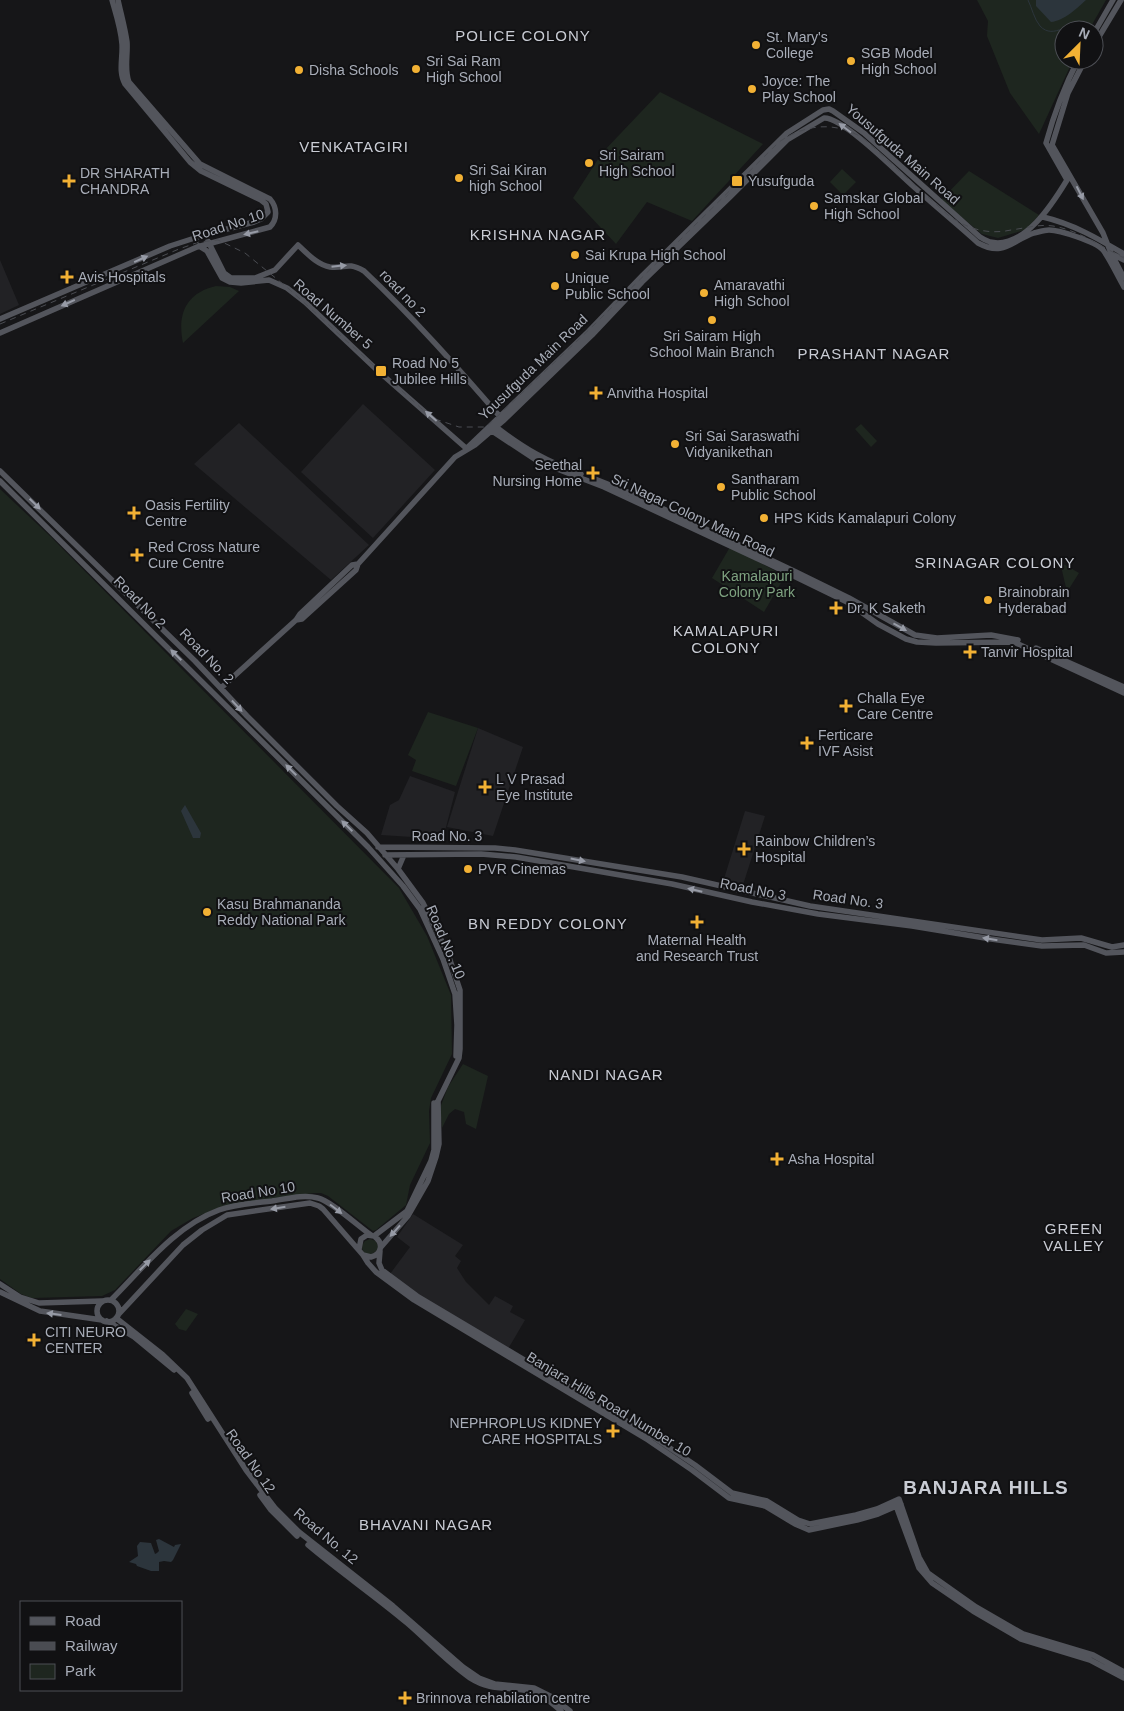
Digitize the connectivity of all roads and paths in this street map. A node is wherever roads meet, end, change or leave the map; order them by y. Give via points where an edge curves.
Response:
1 (112, 0) edge
2 (118, 0) edge
3 (1113, 0) edge
4 (1121, 0) edge
5 (1101, 20) edge
6 (1104, 29) edge
7 (1073, 70) edge
8 (1080, 70) edge
9 (1051, 146) junction
10 (1043, 217) junction
11 (1030, 232) junction
12 (204, 235) junction
13 (209, 242) junction
14 (1106, 243) junction
15 (199, 246) junction
16 (1102, 248) junction
17 (1111, 253) junction
18 (1124, 254) edge
19 (1124, 260) edge
20 (265, 274) junction
21 (99, 277) junction
22 (1124, 278) edge
23 (269, 280) junction
24 (89, 281) junction
25 (104, 287) junction
26 (1124, 287) edge
27 (94, 292) junction
28 (0, 319) edge
29 (0, 333) edge
30 (502, 419) junction
31 (494, 429) junction
32 (467, 449) junction
33 (0, 470) edge
34 (0, 481) edge
35 (991, 638) junction
36 (1124, 687) edge
37 (221, 688) junction
38 (1124, 693) edge
39 (367, 833) junction
40 (368, 847) junction
41 (379, 847) junction
42 (390, 848) junction
43 (376, 854) junction
44 (386, 855) junction
45 (404, 855) junction
46 (393, 862) joint
47 (398, 868) junction
48 (1124, 945) edge
49 (1124, 952) edge
50 (321, 1203) junction
51 (373, 1236) junction
52 (380, 1249) junction
53 (359, 1250) junction
54 (363, 1255) junction
55 (379, 1271) junction
56 (1, 1289) edge
57 (111, 1300) junction
58 (102, 1302) junction
59 (117, 1316) junction
60 (105, 1320) junction
61 (897, 1504) junction
62 (1124, 1672) edge
63 (1124, 1678) edge
64 (561, 1711) edge
65 (570, 1711) edge

1 - 12 main road, Road No 10 via 122,42 122,77 128,89 190,162 201,171 261,200 268,208 261,219
2 -> 13 main road, Road No 10 via 127,44 127,76 132,86 200,164 274,203 275,219 270,227
3 - 5 main road
4 - 6 main road
7 - 9 main road via 1053,116
8 - 9 main road via 1068,93
9 - 10 main road via 1067,179
9 -> 14 main road via 1103,232
10 - 11 main road
10 - 14 main road via 1065,223
11 - 16 main road via 1052,230 1079,237
11 - 30 main road, Yousufguda Main Road via 1000,243 971,234 864,134 833,111 822,110 787,133
12 - 13 main road
21 -> 12 main road, Road No 10
13 - 15 main road, Road No 10
13 - 20 main road via 226,275 231,278 255,278
14 - 17 main road
14 - 18 main road
15 - 23 main road via 207,251 226,281
15 - 25 main road, Road No 10
16 - 17 main road
16 - 26 main road
17 - 19 main road
17 - 22 main road
20 - 23 main road
20 -> 30 main road, road no 2 via 275,270 298,245 324,265 353,266 364,271 444,353
21 - 24 main road, Road No 10
21 - 25 main road via 99,284
32 -> 23 main road, Road Number 5 via 305,302 287,288
24 - 27 main road via 95,286
24 - 28 main road, Road No 10
25 - 27 main road, Road No 10
27 -> 29 main road, Road No 10
30 - 31 main road
30 - 32 main road, Yousufguda Main Road
31 - 32 main road
31 - 35 main road, Sri Nagar Colony Main Road via 524,453 689,524 847,602 906,639 936,643
32 - 37 main road via 455,457 358,564 352,565
33 -> 37 main road, Road No. 2
40 -> 34 main road, Road No 2
35 - 36 main road, Sri Nagar Colony Main Road via 1016,639
35 - 38 main road, Sri Nagar Colony Main Road via 1014,642
37 -> 39 main road, Road No. 2
39 - 41 main road, Road No. 2
39 - 42 main road
40 - 41 main road, Road No. 3
40 - 43 main road
41 - 42 main road, Road No. 3
41 - 44 main road, Road No. 2
42 -> 48 main road, Road No. 3 via 515,850 682,877 810,906 1042,940 1080,938 1112,947
43 - 44 main road, Road No 3
43 - 51 main road, Road No. 10 via 420,909 442,959 455,994 457,1044 455,1059 434,1102 431,1161 407,1211
44 - 45 main road, Road No 3
44 - 46 main road, Road No. 2
45 - 47 main road
49 -> 45 main road, Road No 3 via 1106,953 1084,945 1042,946 818,914 516,857
46 - 47 main road, Road No. 10
47 -> 52 main road, Road No. 10 via 423,902 448,954 460,990 461,1043 459,1058 438,1101 439,1144 428,1180 408,1216
50 -> 51 main road
50 - 53 main road
57 -> 50 main road, Road No 10 via 176,1234 219,1210 302,1197
50 -> 59 main road, Road No 10 via 227,1215 184,1245
51 - 52 main road via 380,1242
51 - 53 main road via 361,1239
52 - 54 main road via 371,1257
52 - 55 main road
53 - 54 main road
54 - 55 main road, Banjara Hills Road Number 10
55 - 61 main road, Banjara Hills Road Number 10 via 435,1313 653,1443 729,1498 765,1506 810,1530 857,1520
56 - 58 main road via 39,1303
60 -> 56 main road via 40,1312
57 - 58 main road
57 - 59 main road, Road No. 12 via 117,1304
58 - 60 main road via 97,1310
59 - 60 main road
59 - 65 main road, Road No. 12 via 187,1378 246,1470 278,1512 299,1532 393,1606 463,1667 496,1684 534,1688
60 - 64 main road, Road No 12 via 134,1337 183,1379 232,1457 288,1528 472,1679 493,1688 536,1693
61 - 62 main road via 923,1566 935,1578 1023,1634 1093,1655
61 - 63 main road via 919,1568 932,1583 1020,1639 1090,1660

